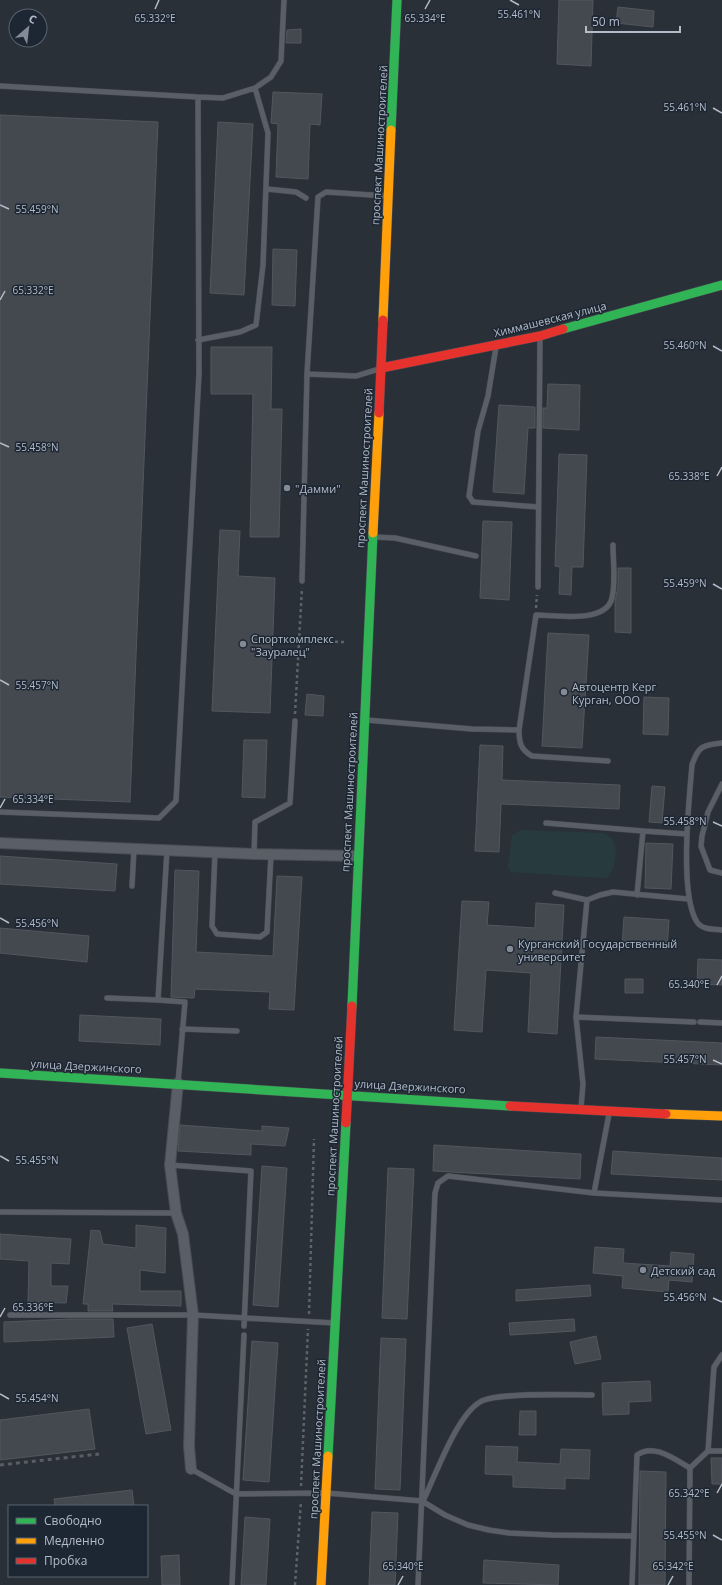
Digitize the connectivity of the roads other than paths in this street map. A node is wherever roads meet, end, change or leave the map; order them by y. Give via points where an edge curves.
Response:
1 (284, 0) edge
2 (397, 0) edge
3 (0, 86) edge
4 (255, 88) junction
5 (198, 97) junction
6 (266, 189) junction
7 (388, 196) junction
8 (306, 198) dead end
9 (722, 285) edge
10 (540, 336) junction
11 (198, 340) junction
12 (496, 344) junction
13 (381, 368) junction
14 (307, 374) junction
15 (538, 507) junction
16 (373, 537) junction
17 (613, 545) dead end
18 (476, 556) dead end
19 (302, 581) road end
20 (538, 587) road end
21 (365, 720) junction
22 (295, 722) road end
23 (519, 730) junction
24 (722, 743) edge
25 (608, 761) dead end
26 (722, 784) edge
27 (0, 812) edge
28 (546, 823) dead end
29 (643, 831) junction
30 (688, 834) junction
31 (0, 843) edge
32 (134, 849) junction
33 (167, 850) junction
34 (215, 852) junction
35 (254, 854) junction
36 (271, 855) junction
37 (358, 856) junction
38 (722, 873) edge
39 (132, 886) dead end
40 (555, 894) dead end
41 (637, 895) junction
42 (688, 899) junction
43 (587, 900) junction
44 (722, 930) edge
45 (107, 998) dead end
46 (158, 1000) junction
47 (576, 1017) junction
48 (722, 1023) edge
49 (182, 1029) junction
50 (237, 1031) dead end
51 (0, 1072) edge
52 (178, 1083) junction
53 (348, 1095) junction
54 (581, 1109) junction
55 (610, 1112) junction
56 (722, 1116) edge
57 (170, 1165) junction
58 (594, 1193) junction
59 (722, 1200) edge
60 (0, 1212) edge
61 (176, 1214) junction
62 (10, 1314) dead end
63 (193, 1315) junction
64 (244, 1318) junction
65 (336, 1323) junction
66 (244, 1326) dead end
67 (244, 1334) dead end
68 (722, 1355) edge
69 (592, 1395) dead end
70 (708, 1451) junction
71 (722, 1451) edge
72 (690, 1468) junction
73 (191, 1469) joint
74 (326, 1493) junction
75 (236, 1494) junction
76 (422, 1501) junction
77 (634, 1536) junction
78 (232, 1585) edge
79 (321, 1585) edge
80 (418, 1585) edge
81 (632, 1585) edge
82 (689, 1585) edge

1 - 4 lane via 281,61 270,77
2 - 7 main road, проспект Машиностроителей
3 - 5 lane
4 - 5 lane via 223,98
4 - 6 lane via 268,133
5 - 11 lane
6 - 8 lane via 296,192
6 - 11 lane via 256,325 235,333
7 - 13 main road, проспект Машиностроителей
7 - 14 lane via 326,192 318,197
9 - 10 main road, Химмашевская улица
10 - 12 main road, Химмашевская улица
10 - 15 lane
11 - 27 lane via 199,374 176,801 159,818
12 - 13 main road, Химмашевская улица
12 - 15 lane via 488,396 478,431 469,496 474,502
13 - 14 lane via 356,376
13 - 16 main road, проспект Машиностроителей
14 - 19 lane
15 - 20 lane
16 - 18 lane via 395,538
16 - 21 main road, проспект Машиностроителей
17 - 23 lane via 612,599 604,610 593,615 536,614
21 - 23 lane
21 - 37 main road, проспект Машиностроителей
22 - 35 lane via 290,803 255,822
23 - 25 lane via 519,742 525,752 532,756
24 - 30 lane via 704,745 695,754 692,765
26 - 38 lane via 708,812 701,846 710,870
28 - 29 lane
29 - 30 lane
29 - 41 lane
30 - 42 lane
31 - 32 street
32 - 33 street
32 - 39 lane
33 - 34 street
33 - 46 lane
34 - 35 street
34 - 36 lane via 212,926 217,934 260,937 267,932
35 - 36 street
36 - 37 street
37 - 53 main road, проспект Машиностроителей
40 - 43 lane
41 - 42 lane
41 - 43 lane via 613,892
42 - 44 lane via 697,923 704,928
43 - 47 lane
45 - 46 lane
46 - 49 lane via 185,1002
47 - 48 lane
47 - 54 lane via 583,1084
49 - 50 lane
49 - 52 lane
51 - 52 main road, улица Дзержинского
52 - 53 main road, улица Дзержинского
52 - 57 street
53 - 54 main road, улица Дзержинского
53 - 65 main road, проспект Машиностроителей
54 - 55 main road, улица Дзержинского
55 - 56 main road, улица Дзержинского
55 - 58 lane
57 - 61 street
57 - 64 lane via 251,1171
58 - 59 lane
58 - 76 lane via 448,1176 438,1183 435,1193
60 - 61 lane
61 - 63 street via 183,1234
62 - 63 lane
63 - 64 lane
63 - 73 street via 189,1446
64 - 65 lane
64 - 66 lane
65 - 74 main road, проспект Машиностроителей
67 - 75 lane
68 - 70 lane via 714,1367
69 - 76 lane via 496,1397 480,1401 466,1413
70 - 71 lane
70 - 72 lane
72 - 77 lane via 668,1455 650,1450 637,1455
72 - 82 lane
73 - 75 lane
74 - 75 lane
74 - 76 lane
74 - 79 main road, проспект Машиностроителей
75 - 78 lane
76 - 77 lane via 468,1525 489,1530 552,1535
76 - 80 lane
77 - 81 lane

